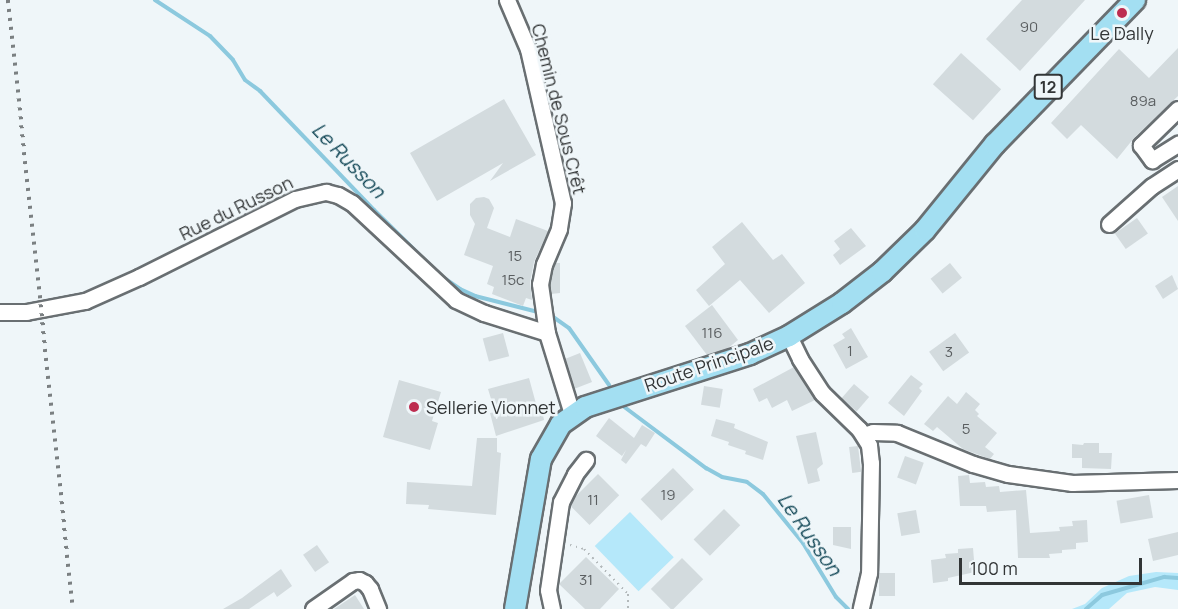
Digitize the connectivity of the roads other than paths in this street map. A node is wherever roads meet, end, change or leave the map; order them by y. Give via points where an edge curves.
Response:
1 (507, 0) edge
2 (1135, 0) edge
3 (1178, 109) edge
4 (1165, 121) junction
5 (1178, 143) edge
6 (1178, 170) edge
7 (1109, 224) dead end
8 (0, 312) edge
9 (547, 333) junction
10 (789, 336) junction
11 (572, 414) junction
12 (864, 435) junction
13 (586, 460) dead end
14 (1178, 480) edge
15 (861, 608) edge
16 (313, 609) edge
17 (378, 609) edge
18 (515, 609) edge
19 (552, 609) edge

1 - 9 street, Chemin de Sous Crêt via 528,49 563,203 560,229 544,264 540,284
2 - 10 main road, Route Principale / 12 via 995,144 926,230 843,303
3 - 4 street
4 - 5 street
4 - 5 street via 1141,145 1152,160
6 - 7 street via 1152,186
8 - 9 street, Rue du Russon via 47,309 85,301 295,199 326,192 352,203 456,300
9 - 11 street
10 - 11 main road, Route Principale / 12 via 750,354 603,400
10 - 12 street via 822,393
11 - 18 main road, Route Principale / 12 via 552,435 541,459
12 - 14 street via 897,433 1008,474 1072,483
12 - 15 street via 871,454 871,475 869,573
13 - 19 street via 561,502 548,590
16 - 17 street via 359,580 370,590

